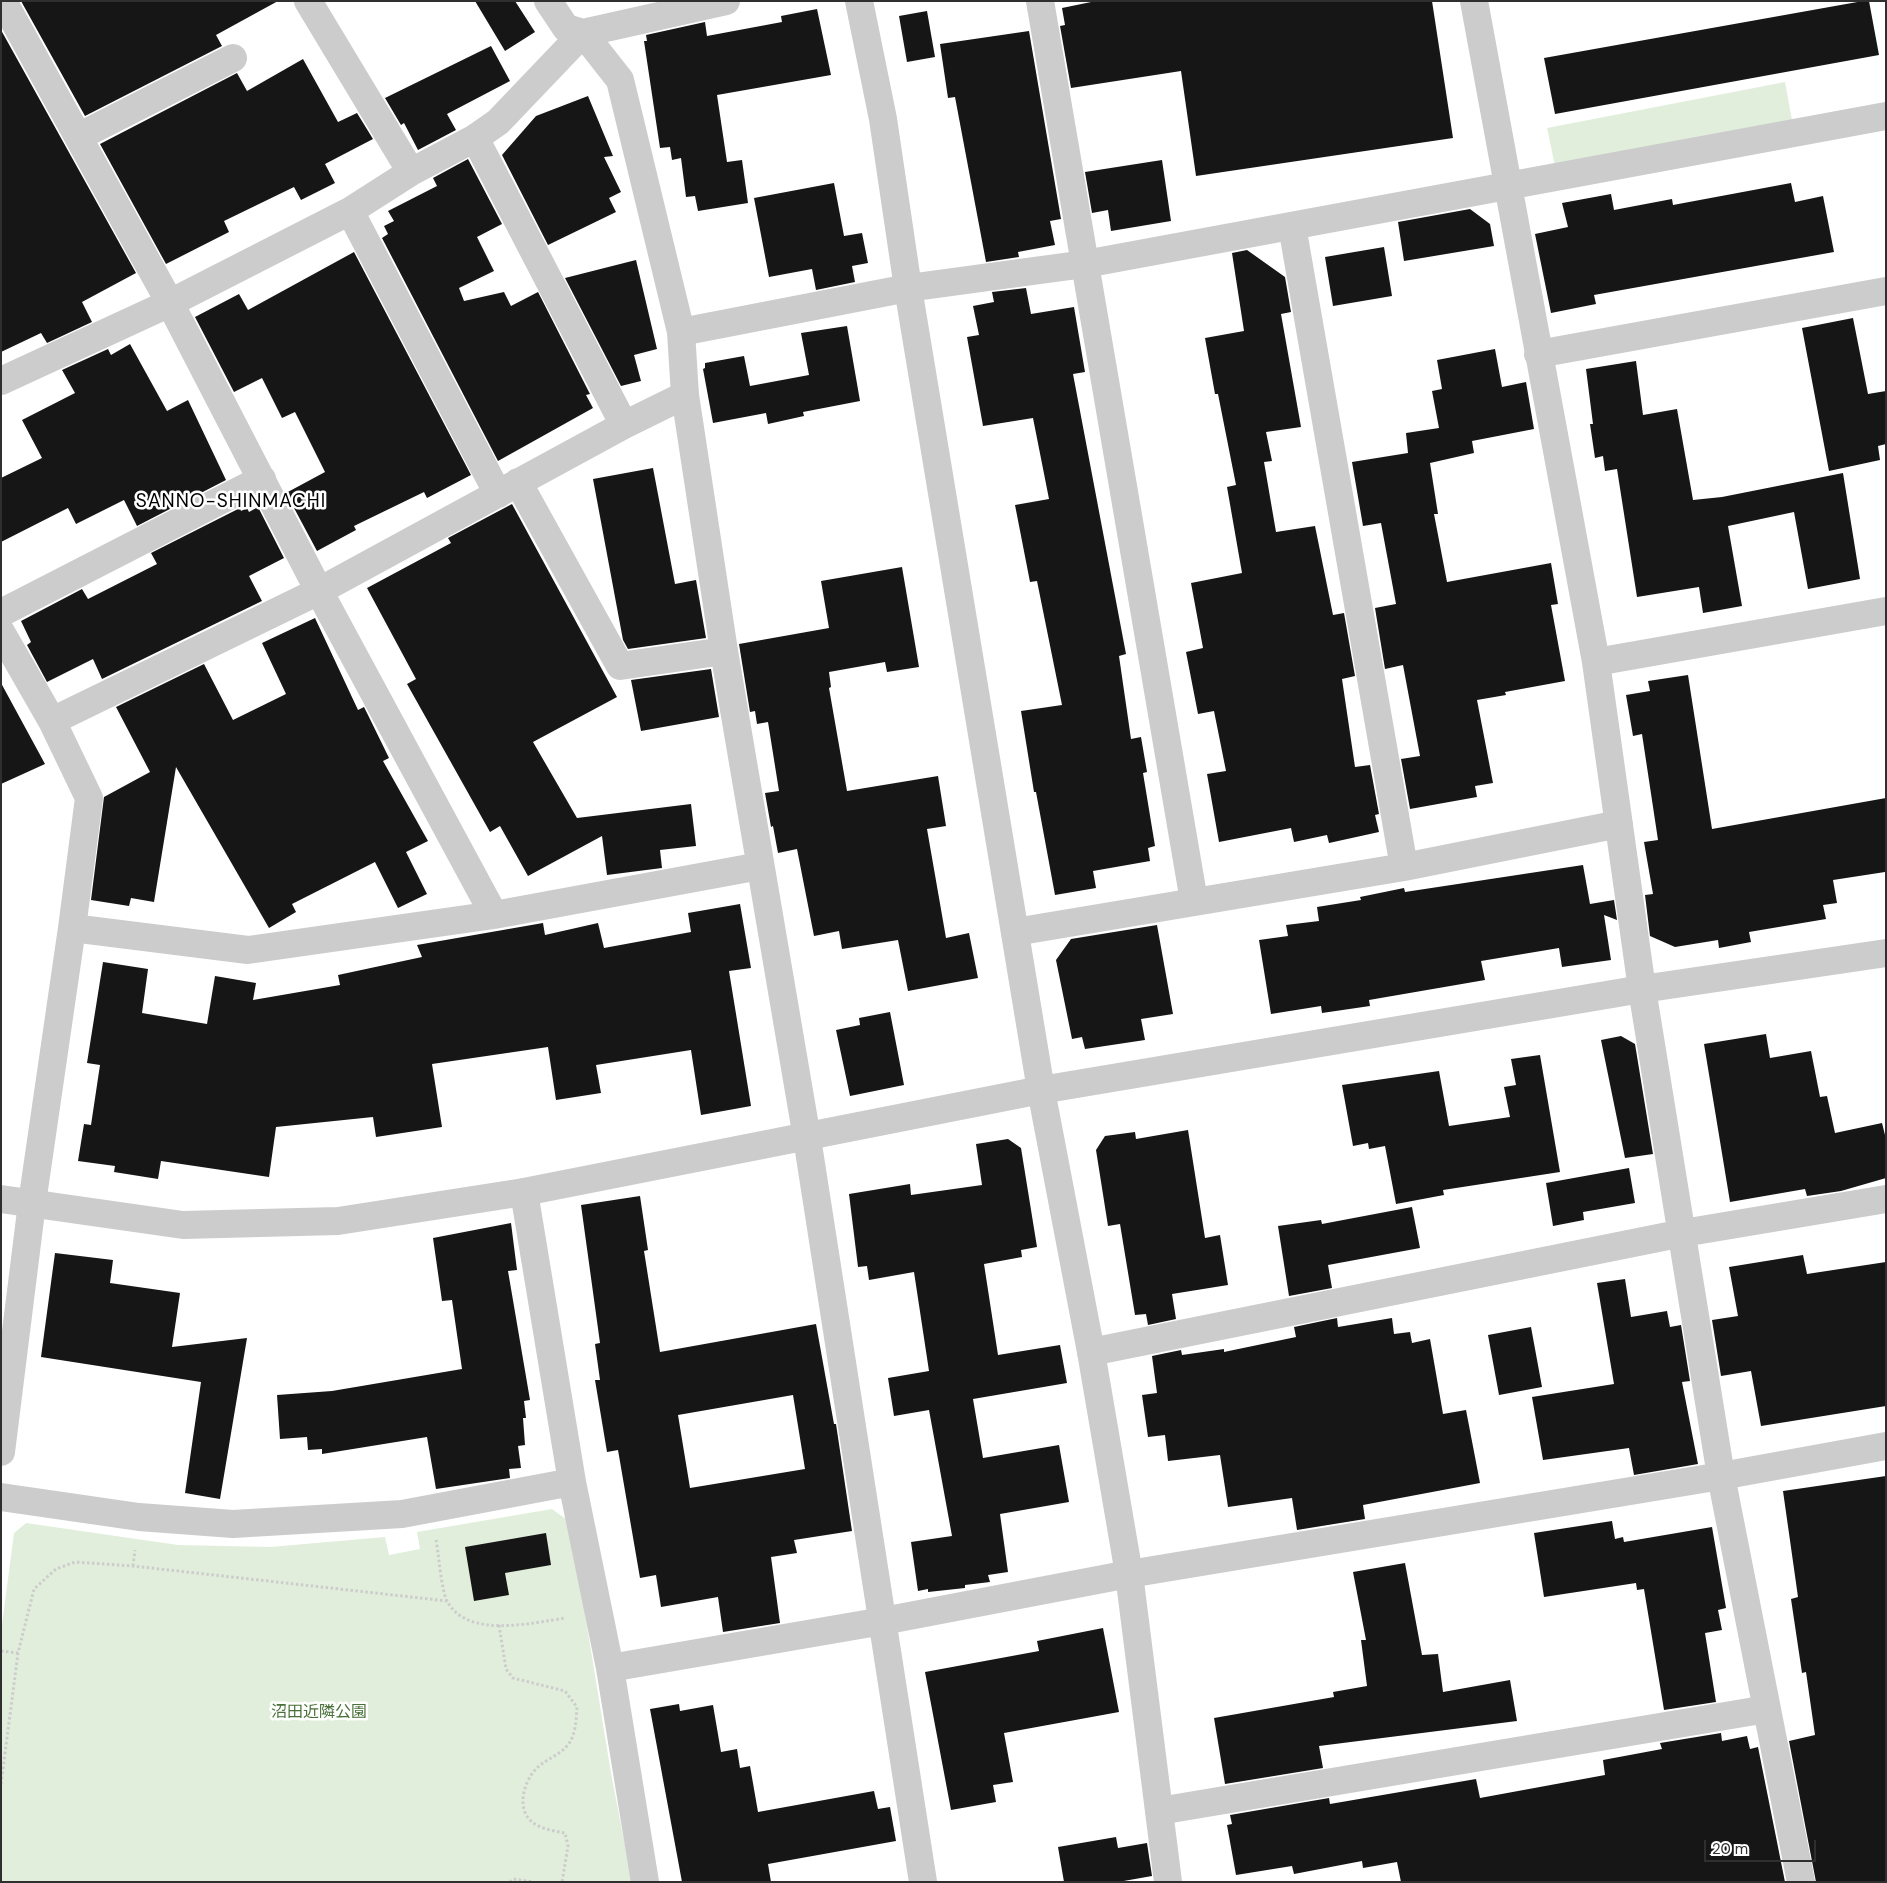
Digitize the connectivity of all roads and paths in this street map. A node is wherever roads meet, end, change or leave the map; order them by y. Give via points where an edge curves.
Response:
1 (3, 1) edge
2 (308, 1) edge
3 (548, 1) edge
4 (726, 1) edge
5 (859, 1) edge
6 (1040, 1) edge
7 (1474, 1) edge
8 (583, 33) junction
9 (233, 58) dead end
10 (1886, 116) edge
11 (78, 137) junction
12 (475, 138) junction
13 (411, 172) junction
14 (1507, 187) junction
15 (350, 211) junction
16 (1292, 226) junction
17 (1085, 264) junction
18 (908, 288) junction
19 (1886, 291) edge
20 (170, 303) junction
21 (681, 332) junction
22 (1538, 354) junction
23 (1, 382) edge
24 (685, 395) junction
25 (624, 425) junction
26 (262, 479) junction
27 (508, 488) junction
28 (319, 591) junction
29 (1886, 611) edge
30 (1, 613) edge
31 (1, 632) edge
32 (724, 651) junction
33 (1596, 662) junction
34 (52, 722) junction
35 (1619, 824) junction
36 (760, 866) junction
37 (1404, 867) junction
38 (1194, 901) junction
39 (494, 915) junction
40 (72, 928) junction
41 (1015, 932) junction
42 (1886, 953) edge
43 (1642, 989) junction
44 (1041, 1090) junction
45 (807, 1138) junction
46 (524, 1192) junction
47 (1, 1199) edge
48 (1886, 1199) edge
49 (32, 1203) junction
50 (1683, 1233) junction
51 (1091, 1352) junction
52 (1886, 1446) edge
53 (1, 1452) edge
54 (1721, 1476) junction
55 (572, 1482) junction
56 (1, 1497) edge
57 (436, 1542) dead end
58 (1129, 1574) junction
59 (447, 1601) junction
60 (598, 1613) junction
61 (883, 1621) junction
62 (499, 1625) junction
63 (1, 1651) edge
64 (18, 1653) junction
65 (610, 1668) junction
66 (1767, 1709) junction
67 (1, 1784) edge
68 (1159, 1810) junction
69 (510, 1882) edge
70 (534, 1882) edge
71 (562, 1882) edge
72 (645, 1882) edge
73 (923, 1882) edge
74 (1168, 1882) edge
75 (1801, 1882) edge

1 - 11 street
2 - 13 street
3 - 8 street via 566,28
4 - 8 street
5 - 18 street via 884,119
6 - 17 street
7 - 14 street
8 - 12 street via 498,122
8 - 21 street via 620,80
9 - 11 street
10 - 14 street
11 - 20 street
12 - 13 street
12 - 25 street
13 - 15 street
14 - 16 street
14 - 22 street
15 - 20 street
15 - 27 street
16 - 17 street
16 - 37 street
17 - 18 street
17 - 38 street
18 - 21 street
18 - 41 street
19 - 22 street
20 - 23 street
20 - 26 street
21 - 24 street
22 - 33 street
24 - 25 street
24 - 32 street
25 - 27 street
26 - 28 street
26 - 30 street
27 - 28 street
27 - 32 street via 620,666
28 - 34 street
28 - 39 street
29 - 33 street
31 - 34 street
32 - 36 street
33 - 35 street
34 - 40 street via 89,798
35 - 37 street
35 - 43 street
36 - 39 street
36 - 45 street
37 - 38 street
38 - 41 street
39 - 40 street via 248,950
40 - 49 street
41 - 44 street
42 - 43 street
43 - 44 street
43 - 50 street
44 - 45 street
44 - 51 street
45 - 46 street
45 - 61 street
46 - 49 street via 338,1221 261,1225 183,1225
46 - 55 street
47 - 49 street
48 - 50 street
49 - 53 street
50 - 51 street
50 - 54 street
51 - 58 street
52 - 54 street
54 - 58 street
54 - 66 street
55 - 56 street via 402,1514 234,1524 139,1517
55 - 60 street
57 - 59 path
58 - 61 street
58 - 68 street
59 - 62 path via 461,1617 474,1623
59 - 64 path via 75,1562 52,1570 34,1590
60 - 62 path
60 - 65 street
61 - 65 street
61 - 73 street
62 - 71 path via 506,1669 513,1678 565,1691 577,1707 575,1728 567,1746 536,1769 527,1782 523,1805 531,1821 565,1833 568,1846
63 - 64 path
64 - 67 path
65 - 72 street
66 - 68 street
66 - 75 street
68 - 74 street
69 - 70 path via 513,1878

